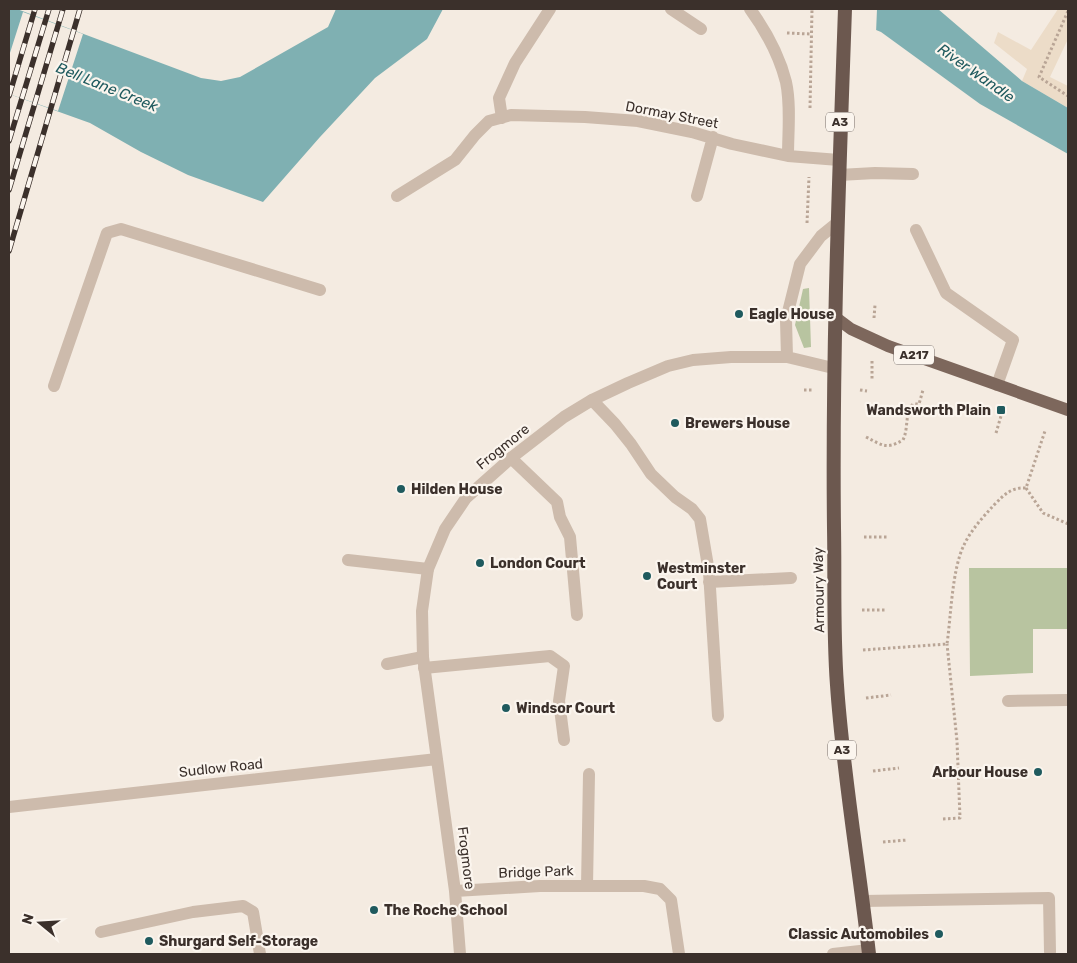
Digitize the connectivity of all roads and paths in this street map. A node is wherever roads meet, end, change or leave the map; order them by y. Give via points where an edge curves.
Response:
1 (550, 9) edge
2 (671, 9) edge
3 (750, 9) edge
4 (812, 10) edge
5 (1068, 11) edge
6 (844, 14) edge
7 (701, 29) dead end
8 (1068, 96) edge
9 (810, 113) dead end
10 (502, 118) junction
11 (713, 137) junction
12 (788, 156) junction
13 (839, 160) junction
14 (809, 173) dead end
15 (839, 174) junction
16 (912, 174) dead end
17 (397, 196) dead end
18 (697, 196) dead end
19 (807, 222) dead end
20 (837, 223) junction
21 (916, 230) dead end
22 (320, 290) dead end
23 (875, 305) dead end
24 (835, 317) junction
25 (874, 318) dead end
26 (787, 357) junction
27 (872, 361) dead end
28 (834, 368) junction
29 (872, 380) dead end
30 (997, 385) junction
31 (54, 386) dead end
32 (804, 390) dead end
33 (812, 390) dead end
34 (860, 390) dead end
35 (923, 390) dead end
36 (868, 391) dead end
37 (592, 400) junction
38 (1068, 410) edge
39 (1001, 416) dead end
40 (1045, 431) dead end
41 (996, 433) dead end
42 (866, 438) dead end
43 (511, 458) junction
44 (1026, 488) junction
45 (1068, 524) edge
46 (864, 537) dead end
47 (887, 537) dead end
48 (348, 560) dead end
49 (428, 569) junction
50 (791, 578) dead end
51 (709, 582) junction
52 (862, 610) dead end
53 (886, 610) dead end
54 (577, 614) dead end
55 (947, 644) junction
56 (862, 650) dead end
57 (423, 662) junction
58 (387, 664) dead end
59 (891, 695) dead end
60 (866, 698) dead end
61 (1068, 700) edge
62 (1008, 701) dead end
63 (718, 716) dead end
64 (564, 740) dead end
65 (438, 759) junction
66 (899, 768) dead end
67 (874, 771) dead end
68 (589, 774) dead end
69 (9, 807) edge
70 (944, 820) dead end
71 (907, 840) dead end
72 (883, 842) dead end
73 (587, 886) junction
74 (455, 891) junction
75 (863, 900) junction
76 (101, 932) dead end
77 (869, 952) edge
78 (1050, 952) dead end
79 (260, 954) edge
80 (460, 954) edge
81 (679, 954) edge
82 (833, 954) edge

1 - 10 street via 514,63 499,98
2 - 7 street
3 - 12 street via 772,42 786,82
4 - 9 path
5 - 8 path via 1038,76
6 - 13 highway, Armoury Way / A3
10 - 11 street, Dormay Street via 511,115 638,121
10 - 17 street, Dormay Street via 489,121 455,160
11 - 12 street, Dormay Street
11 - 18 street
12 - 13 street, Dormay Street
13 - 15 highway, Armoury Way / A3
14 - 19 path
15 - 16 street
15 - 20 highway, Armoury Way / A3
20 - 24 highway, Armoury Way / A3
20 - 26 street via 820,236 800,264 786,320
21 - 30 street via 946,293 1013,340
22 - 31 street via 121,229 107,234
23 - 25 path
24 - 28 highway, Armoury Way / A3
24 - 30 main road, A217 via 850,329 873,339
26 - 28 street, Frogmore
26 - 37 street, Frogmore via 694,360 668,366
27 - 29 path
28 - 75 highway, Armoury Way / A3 via 836,682 845,779
30 - 38 main road, A217
32 - 33 path
34 - 36 path
35 - 42 path via 919,404 913,404 908,411 903,440 886,446
37 - 43 street, Frogmore
37 - 51 street via 631,444 651,474 700,519
39 - 41 path
40 - 44 path
43 - 49 street, Frogmore via 466,498 445,529
43 - 54 street via 557,502 570,537
44 - 45 path via 1044,513
44 - 55 path via 1008,492 974,528 964,545 957,564
46 - 47 path
48 - 49 street
49 - 57 street, Frogmore via 422,611
50 - 51 street
51 - 63 street
52 - 53 path
55 - 56 path
55 - 70 path via 957,742 960,818
57 - 58 street
57 - 64 street via 550,656 564,666 559,701
57 - 65 street, Frogmore
59 - 60 path
61 - 62 street
65 - 69 street, Sudlow Road
65 - 74 street, Frogmore
66 - 67 path
68 - 73 street, Bridge Park
71 - 72 path
73 - 74 street, Bridge Park
73 - 81 street, Bridge Park via 660,888 670,900
74 - 80 street, Frogmore
75 - 77 highway, Armoury Way / A3
75 - 78 street via 1049,898
76 - 79 street via 193,912 243,906 254,912
77 - 82 street

